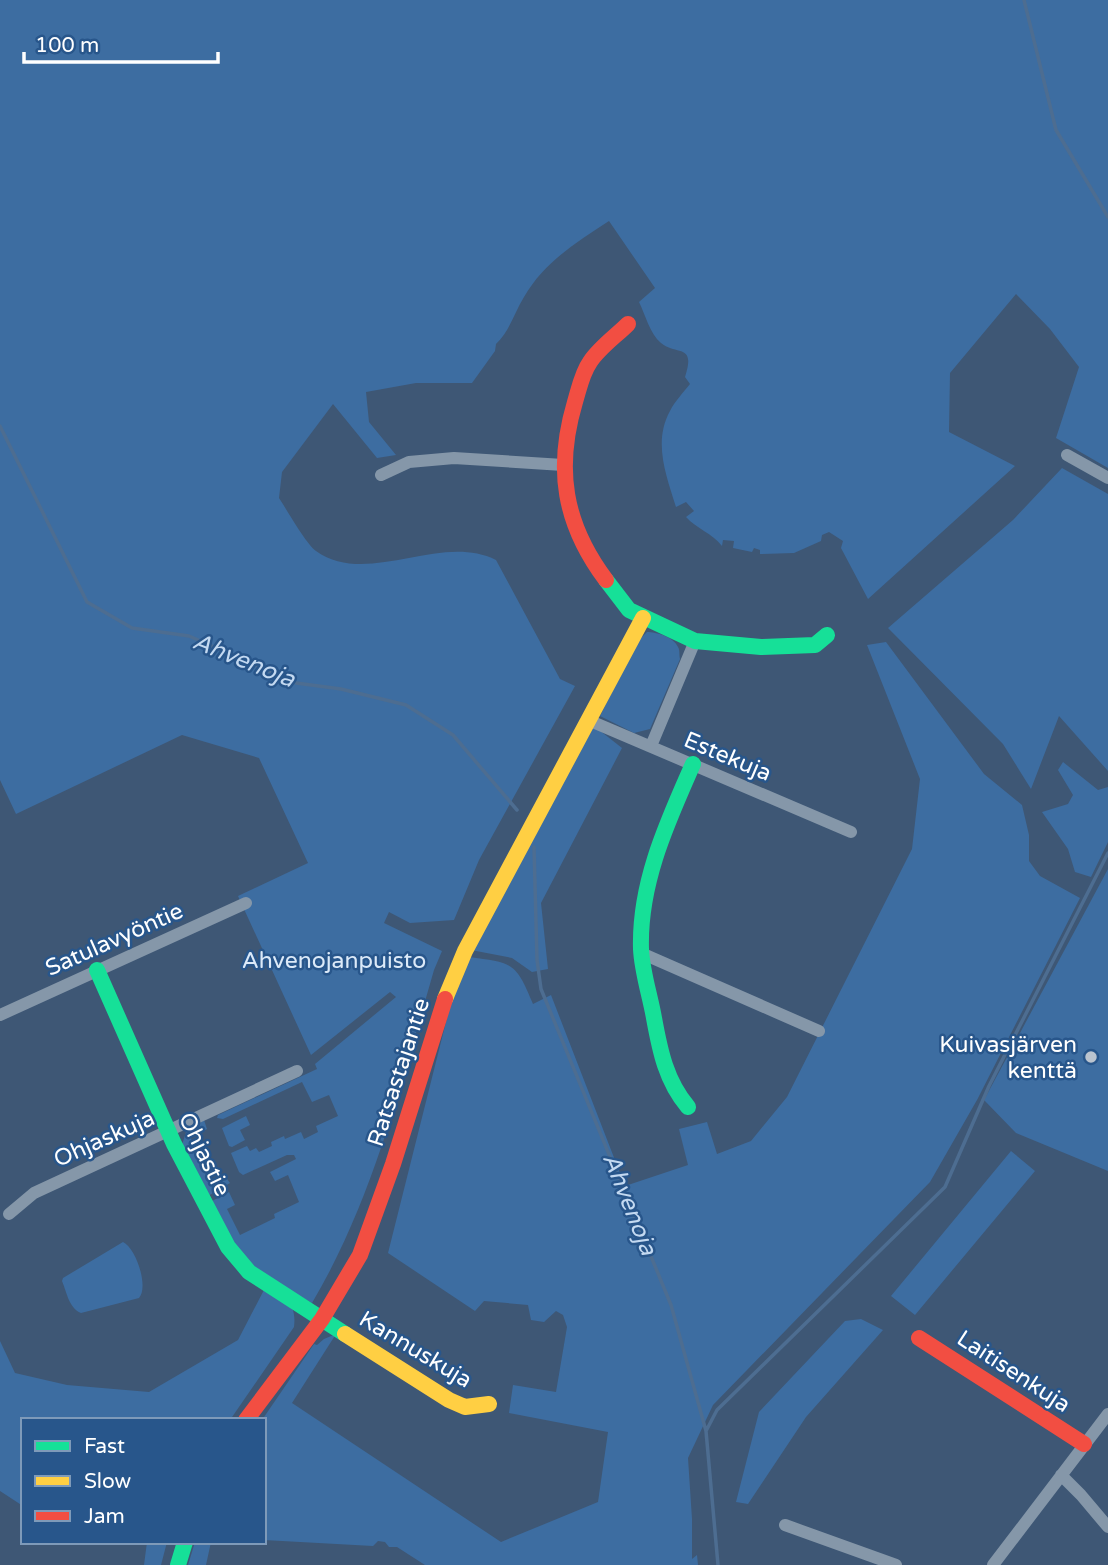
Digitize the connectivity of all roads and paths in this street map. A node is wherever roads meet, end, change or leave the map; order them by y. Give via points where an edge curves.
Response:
1 (628, 324) dead end
2 (1067, 454) dead end
3 (563, 465) junction
4 (381, 475) dead end
5 (1108, 478) edge
6 (643, 618) junction
7 (827, 635) dead end
8 (695, 641) junction
9 (588, 720) junction
10 (651, 746) junction
11 (693, 764) junction
12 (851, 832) dead end
13 (246, 903) dead end
14 (641, 953) junction
15 (97, 970) junction
16 (0, 1015) edge
17 (819, 1031) dead end
18 (297, 1070) dead end
19 (688, 1107) dead end
20 (168, 1132) junction
21 (9, 1214) dead end
22 (322, 1319) junction
23 (919, 1338) dead end
24 (489, 1404) dead end
25 (1108, 1415) edge
26 (248, 1418) edge
27 (1084, 1444) junction
28 (1061, 1475) junction
29 (785, 1525) dead end
30 (1108, 1527) edge
31 (184, 1544) edge
32 (178, 1565) edge
33 (896, 1565) edge
34 (993, 1565) edge

1 - 3 street via 590,361 569,422
2 - 5 street
3 - 4 street via 454,458 409,463
3 - 6 street via 567,498 591,560 629,610
6 - 8 street
6 - 9 street, Ratsastajantie
7 - 8 street via 815,645 803,646
8 - 10 street
9 - 10 street, Estekuja
9 - 22 street, Ratsastajantie via 465,951 442,1006 360,1255
10 - 11 street, Estekuja
11 - 12 street, Estekuja
11 - 14 street via 648,876
13 - 15 street, Satulavyöntie
14 - 17 street
14 - 19 street via 659,1049 675,1093
15 - 16 street, Satulavyöntie
15 - 20 street, Ohjastie
18 - 20 street, Ohjaskuja
20 - 21 street, Ohjaskuja via 34,1193
20 - 22 street, Ohjastie via 233,1256 249,1272
22 - 24 street, Kannuskuja via 449,1400 465,1406
22 - 26 street, Ratsastajantie
23 - 27 street, Laitisenkuja
25 - 27 street
27 - 28 street
28 - 30 street
28 - 34 street
29 - 33 street
31 - 32 street

